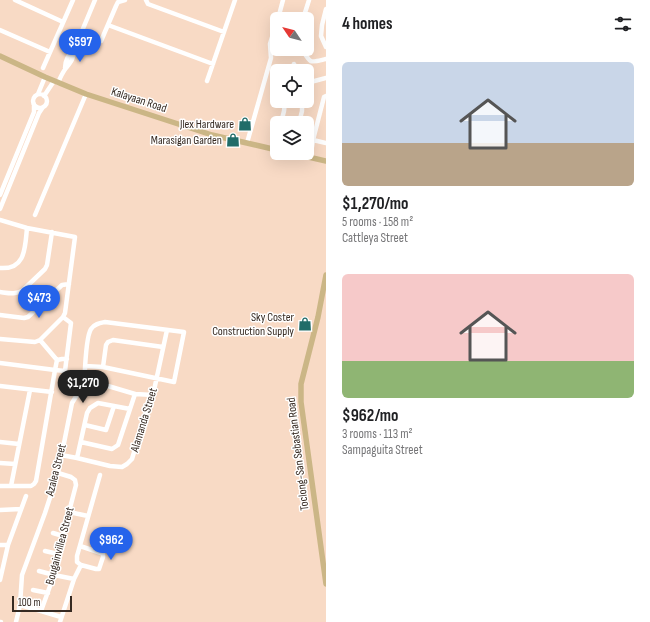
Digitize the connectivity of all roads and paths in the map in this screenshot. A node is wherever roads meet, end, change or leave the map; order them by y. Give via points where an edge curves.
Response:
1 (15, 0) edge
2 (73, 0) edge
3 (95, 0) edge
4 (125, 0) edge
5 (146, 0) edge
6 (235, 0) edge
7 (284, 0) edge
8 (309, 0) edge
9 (326, 9) edge
10 (280, 12) edge
11 (305, 12) edge
12 (63, 22) junction
13 (108, 25) junction
14 (0, 30) edge
15 (224, 32) junction
16 (101, 41) dead end
17 (326, 47) edge
18 (50, 52) junction
19 (0, 56) edge
20 (271, 56) edge
21 (306, 56) edge
22 (326, 59) edge
23 (213, 64) junction
24 (43, 68) dead end
25 (45, 77) junction
26 (326, 78) edge
27 (206, 81) dead end
28 (314, 81) edge
29 (56, 82) junction
30 (38, 94) junction
31 (86, 94) junction
32 (44, 96) junction
33 (326, 96) edge
34 (34, 104) junction
35 (43, 107) junction
36 (314, 136) edge
37 (314, 140) edge
38 (247, 143) junction
39 (326, 143) edge
40 (270, 148) edge
41 (314, 158) edge
42 (326, 161) edge
43 (0, 195) edge
44 (0, 209) edge
45 (35, 215) dead end
46 (0, 220) edge
47 (27, 228) junction
48 (52, 232) junction
49 (0, 268) edge
50 (326, 275) edge
51 (69, 284) junction
52 (0, 292) edge
53 (0, 315) edge
54 (63, 317) junction
55 (167, 330) junction
56 (0, 339) edge
57 (40, 340) junction
58 (163, 347) junction
59 (67, 359) junction
60 (57, 360) junction
61 (0, 363) edge
62 (85, 366) junction
63 (103, 367) junction
64 (56, 370) junction
65 (157, 378) junction
66 (0, 386) edge
67 (84, 388) junction
68 (30, 390) junction
69 (52, 392) junction
70 (135, 394) junction
71 (153, 395) junction
72 (114, 406) junction
73 (130, 410) junction
74 (85, 425) junction
75 (0, 442) edge
76 (82, 442) junction
77 (19, 444) junction
78 (61, 455) junction
79 (77, 458) junction
80 (0, 463) edge
81 (15, 464) junction
82 (58, 473) junction
83 (100, 475) dead end
84 (0, 486) edge
85 (11, 486) junction
86 (26, 496) dead end
87 (21, 509) junction
88 (0, 510) edge
89 (69, 512) junction
90 (88, 516) junction
91 (53, 533) dead end
92 (63, 536) junction
93 (0, 544) edge
94 (8, 545) junction
95 (80, 546) junction
96 (45, 551) dead end
97 (58, 554) junction
98 (81, 565) junction
99 (1, 569) edge
100 (39, 571) dead end
101 (54, 575) junction
102 (74, 579) junction
103 (0, 580) edge
104 (326, 584) edge
105 (33, 590) dead end
106 (48, 592) junction
107 (20, 606) junction
108 (41, 611) junction
109 (61, 620) edge
110 (16, 622) edge

1 - 12 street
2 - 12 street
3 - 29 street via 74,50 65,62 66,68
4 - 13 street via 118,2
5 - 15 street via 148,4
6 - 15 street
7 - 10 street
8 - 11 street
9 - 17 street via 321,36
12 - 18 street
13 - 16 street
13 - 23 street
14 - 18 street
15 - 23 street
18 - 24 street
19 - 25 main road, Kalayaan Road
20 - 38 street
21 - 22 street via 313,62
23 - 27 street
25 - 29 main road, Kalayaan Road
25 - 30 street
26 - 28 street
29 - 31 main road, Kalayaan Road
29 - 32 street
30 - 32 street
30 - 34 street via 34,98
31 - 38 main road, Kalayaan Road via 201,132
31 - 45 street
32 - 35 street via 46,102
33 - 36 street
34 - 35 street
34 - 43 street via 34,112
35 - 44 street
37 - 39 street
38 - 40 main road, Kalayaan Road
41 - 42 main road
46 - 47 street
47 - 48 street
47 - 49 street via 23,257 11,268
48 - 51 street via 75,237
48 - 52 street via 45,269 19,293
50 - 104 main road, Toclong-San Sebastian Road via 301,384 301,402
51 - 53 street via 62,285 28,317
51 - 54 street
54 - 57 street
54 - 59 street via 71,323
55 - 58 street, Alamanda Street
55 - 62 street via 105,322 96,324 88,338
55 - 65 street via 184,332 174,382
56 - 57 street via 31,342
57 - 60 street
58 - 63 street via 113,340 106,345
58 - 65 street, Alamanda Street
59 - 60 street
59 - 64 street via 65,371
60 - 64 street
61 - 64 street
62 - 63 street
62 - 67 street
63 - 65 street
64 - 69 street
65 - 71 street, Alamanda Street
66 - 68 street
67 - 70 street via 108,386
67 - 78 street, Azalea Street via 72,403
68 - 69 street
68 - 77 street
69 - 85 street via 36,481 31,486
70 - 71 street
70 - 73 street
71 - 79 street, Alamanda Street via 132,459 127,464 122,467 110,466
72 - 73 street
72 - 74 street via 98,403 90,408
72 - 74 street via 106,430
73 - 76 street via 118,445 112,449
74 - 76 street
75 - 77 street
76 - 79 street
77 - 81 street
78 - 79 street, Alamanda Street
78 - 82 street, Azalea Street
80 - 81 street
81 - 85 street
82 - 89 street, Bougainvillea Street via 75,480
82 - 107 street, Azalea Street via 22,575
83 - 90 street
84 - 85 street
86 - 87 street
87 - 88 street
87 - 94 street
89 - 90 street
89 - 92 street, Bougainvillea Street
90 - 95 street
91 - 92 street
92 - 97 street, Bougainvillea Street
93 - 94 street
94 - 99 street
95 - 98 street via 77,556
95 - 98 street via 103,554 99,569
96 - 97 street
97 - 101 street, Bougainvillea Street
98 - 102 street
99 - 103 street
100 - 101 street
101 - 102 street
101 - 106 street, Bougainvillea Street
102 - 109 street
105 - 106 street
106 - 108 street, Bougainvillea Street
107 - 108 street
107 - 110 street, Azalea Street
108 - 109 street

